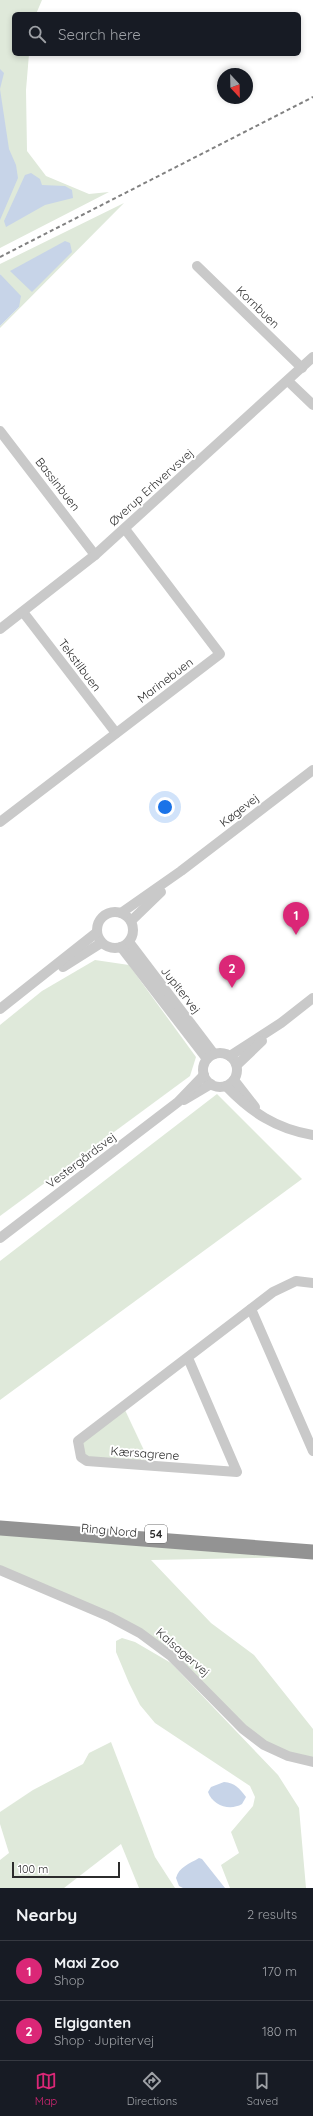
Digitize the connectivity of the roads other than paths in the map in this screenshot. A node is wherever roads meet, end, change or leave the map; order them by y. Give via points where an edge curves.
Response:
1 (197, 266) dead end
2 (313, 357) edge
3 (302, 368) junction
4 (288, 381) junction
5 (313, 405) edge
6 (0, 430) edge
7 (124, 528) junction
8 (95, 555) junction
9 (23, 612) junction
10 (0, 629) edge
11 (116, 733) junction
12 (313, 770) edge
13 (0, 822) edge
14 (181, 871) junction
15 (122, 913) junction
16 (130, 921) junction
17 (96, 933) junction
18 (101, 943) junction
19 (125, 944) junction
20 (37, 982) junction
21 (313, 998) edge
22 (0, 1009) edge
23 (281, 1023) junction
24 (230, 1056) junction
25 (211, 1057) junction
26 (237, 1065) junction
27 (204, 1075) junction
28 (230, 1083) junction
29 (211, 1084) junction
30 (178, 1102) junction
31 (313, 1135) edge
32 (0, 1238) edge
33 (313, 1283) edge
34 (251, 1309) junction
35 (188, 1358) junction
36 (313, 1451) edge
37 (0, 1522) edge
38 (7, 1529) edge
39 (313, 1546) edge
40 (313, 1552) edge
41 (0, 1570) edge
42 (313, 1762) edge

1 - 3 street, Kornbuen
2 - 3 street, Øverup Erhvervsvej
3 - 4 street, Øverup Erhvervsvej
4 - 5 street
4 - 7 street, Øverup Erhvervsvej
6 - 8 street, Bassinbuen
7 - 8 street, Øverup Erhvervsvej
7 - 11 street, Marinebuen via 220,654
8 - 9 street, Øverup Erhvervsvej
9 - 10 street, Øverup Erhvervsvej
9 - 11 street, Tekstilbuen
11 - 13 street, Marinebuen
12 - 14 street, Køgevej
14 - 15 street, Køgevej
14 - 16 street, Køgevej
15 - 16 street
15 - 17 street via 111,912 101,918
16 - 19 street via 133,930
17 - 18 street
17 - 20 street
18 - 19 street via 108,948
18 - 20 street
19 - 25 street, Jupitervej
20 - 22 street
21 - 23 street
23 - 24 street
23 - 26 street
24 - 25 street via 220,1053
24 - 26 street
25 - 27 street via 204,1067
26 - 28 street
27 - 29 street
27 - 30 street, Vestergårdsvej
28 - 29 street via 221,1087
28 - 31 street via 261,1115 273,1123 298,1133
29 - 30 street, Vestergårdsvej
30 - 32 street, Vestergårdsvej
33 - 34 street, Kærsagrene via 296,1281 284,1285
34 - 35 street, Kærsagrene
34 - 36 street
35 - 35 street, Kærsagrene via 78,1441 81,1457 87,1462 237,1472
37 - 39 highway, Ring Nord / 54
38 - 40 highway, 54
41 - 42 street, Kalsagervej via 110,1617 140,1633 171,1656 243,1729 264,1745 288,1756

